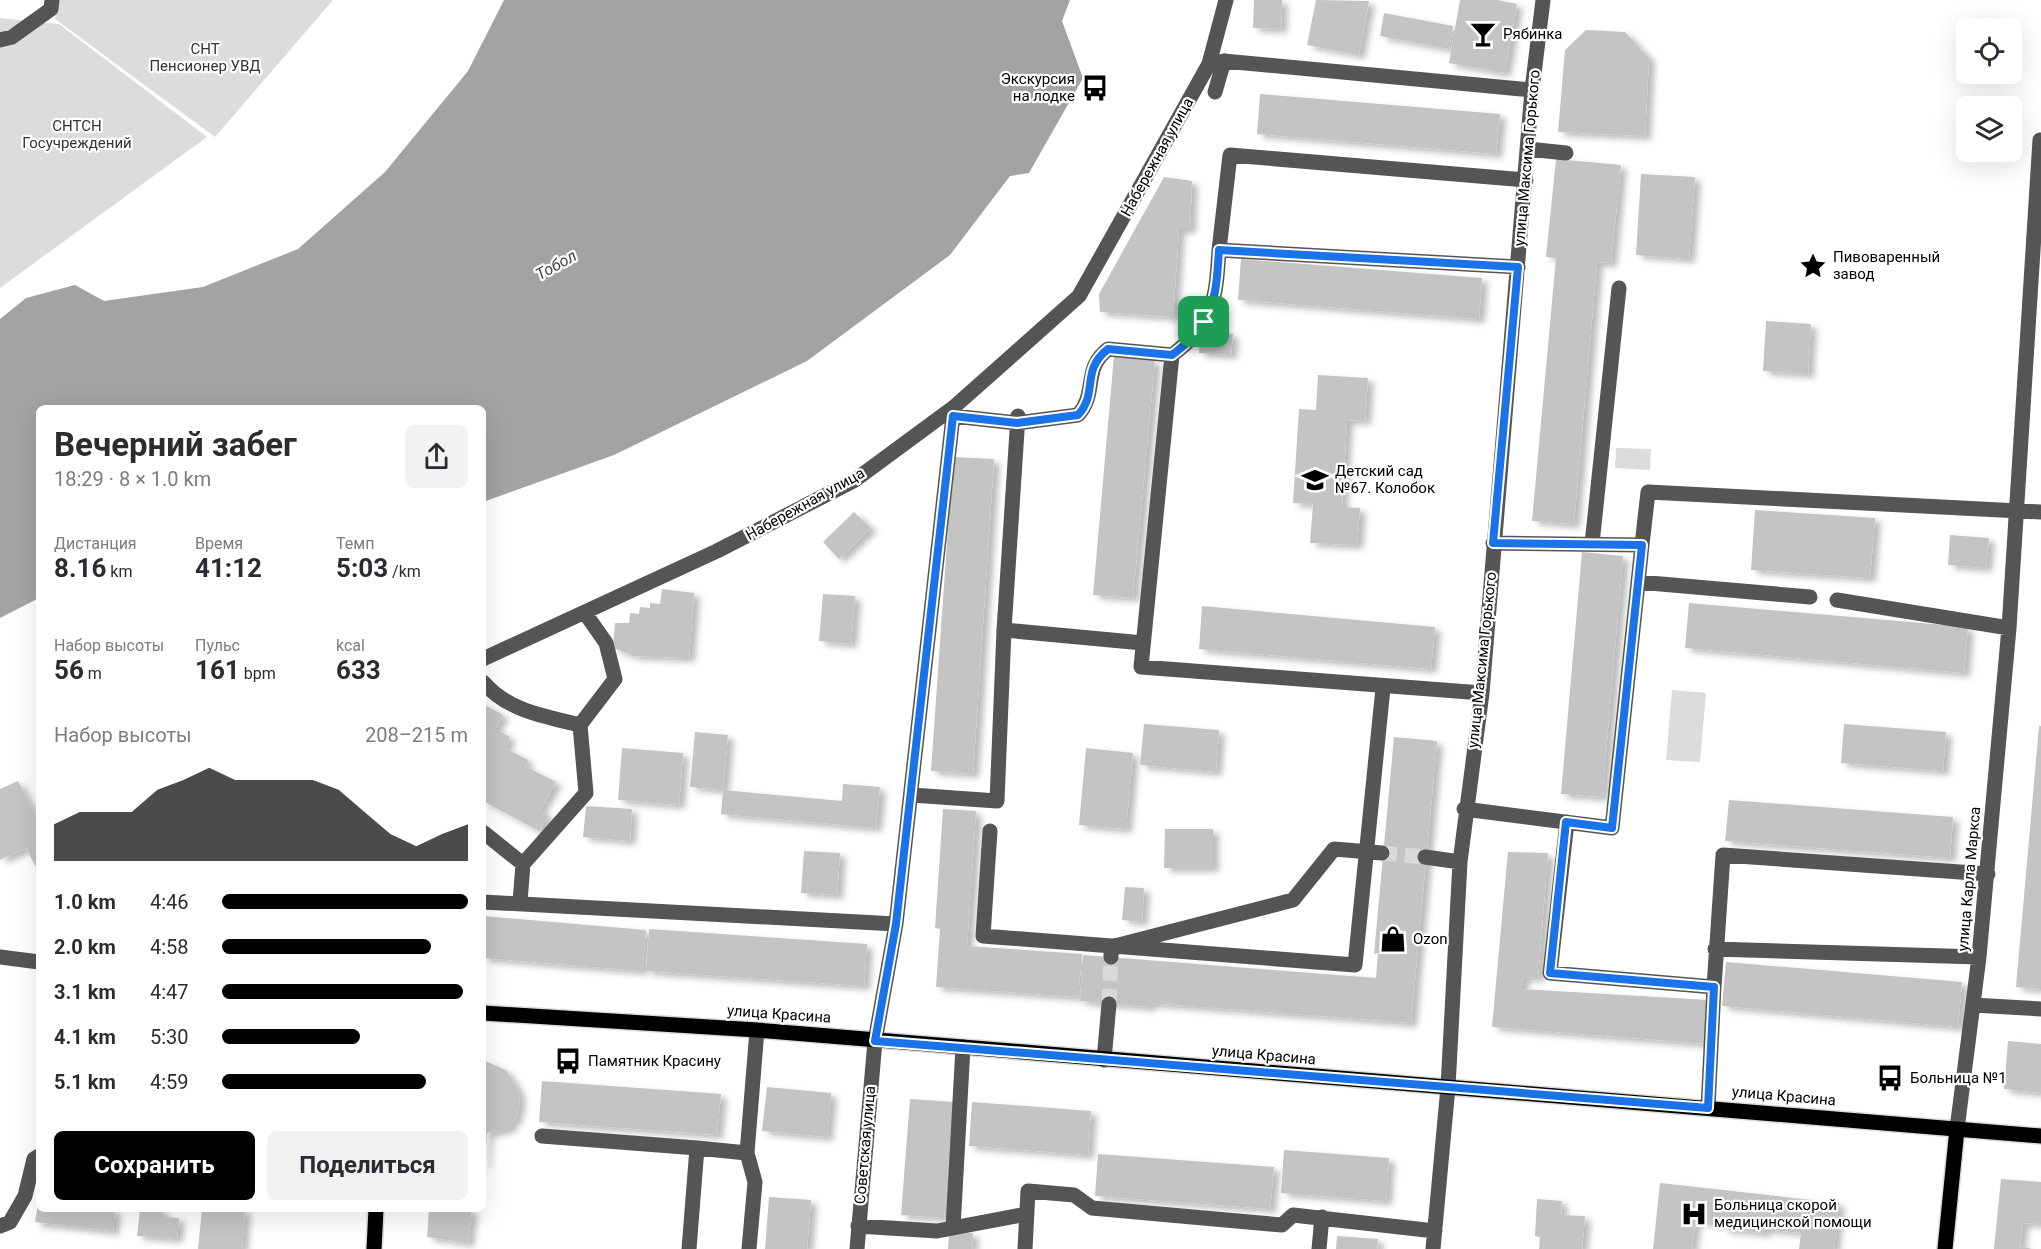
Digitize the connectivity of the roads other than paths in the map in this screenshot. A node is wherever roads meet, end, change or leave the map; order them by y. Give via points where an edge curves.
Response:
1 (52, 0) edge
2 (1543, 0) edge
3 (1226, 1) edge
4 (0, 40) edge
5 (1224, 61) junction
6 (1209, 64) junction
7 (1532, 90) junction
8 (1215, 92) dead end
9 (2040, 140) edge
10 (1528, 149) junction
11 (1566, 153) dead end
12 (1526, 180) junction
13 (1219, 250) junction
14 (1518, 267) junction
15 (1618, 288) dead end
16 (1172, 355) junction
17 (953, 412) junction
18 (1017, 420) junction
19 (2018, 511) junction
20 (2041, 512) edge
21 (1493, 543) junction
22 (1592, 544) junction
23 (1642, 545) junction
24 (1638, 582) junction
25 (1810, 597) dead end
26 (1837, 600) dead end
27 (585, 613) junction
28 (2009, 628) junction
29 (1004, 630) junction
30 (1143, 643) junction
31 (486, 658) edge
32 (486, 685) edge
33 (1383, 688) junction
34 (1482, 693) junction
35 (580, 725) junction
36 (912, 795) junction
37 (1464, 809) junction
38 (1566, 822) junction
39 (990, 831) dead end
40 (486, 834) edge
41 (1366, 852) junction
42 (1383, 853) tunnel mouth
43 (1425, 857) tunnel mouth
44 (1460, 862) junction
45 (523, 864) junction
46 (1988, 874) junction
47 (486, 902) edge
48 (520, 902) junction
49 (896, 924) junction
50 (1715, 949) junction
51 (1111, 952) junction
52 (0, 957) edge
53 (1980, 957) junction
54 (36, 962) edge
55 (1714, 987) junction
56 (1109, 1004) tunnel mouth
57 (1973, 1005) junction
58 (2041, 1010) edge
59 (486, 1013) edge
60 (757, 1030) junction
61 (875, 1041) junction
62 (963, 1047) junction
63 (1104, 1060) junction
64 (1448, 1087) junction
65 (1708, 1108) junction
66 (1957, 1129) junction
67 (542, 1136) dead end
68 (2041, 1136) edge
69 (698, 1148) junction
70 (747, 1153) junction
71 (36, 1158) edge
72 (376, 1212) edge
73 (1027, 1214) junction
74 (1322, 1217) junction
75 (0, 1226) edge
76 (858, 1227) junction
77 (953, 1228) junction
78 (1435, 1231) junction
79 (374, 1249) edge
80 (689, 1249) edge
81 (749, 1249) edge
82 (857, 1249) edge
83 (1025, 1249) edge
84 (1319, 1249) edge
85 (1433, 1249) edge
86 (1945, 1249) edge

1 - 4 street via 51,9 12,37
2 - 7 street, улица Максима Горького
3 - 6 street, Набережная улица
5 - 6 street
5 - 7 street
5 - 8 street
6 - 17 street, Набережная улица via 1079,296
7 - 10 street, улица Максима Горького
9 - 19 street, улица Карла Маркса
10 - 11 street
10 - 12 street, улица Максима Горького
12 - 13 street via 1230,155
12 - 14 street, улица Максима Горького
13 - 14 street
13 - 16 street via 1212,309 1191,340
14 - 21 street, улица Максима Горького
15 - 22 street
16 - 18 street via 1108,349 1092,365 1088,405 1078,415
16 - 30 street
17 - 18 street
17 - 27 street, Набережная улица via 855,480
17 - 36 street, Советская улица
18 - 29 street
19 - 20 street
19 - 23 street via 1648,492
19 - 28 street, улица Карла Маркса
21 - 22 street
21 - 34 street, улица Максима Горького
22 - 23 street
23 - 24 street
24 - 25 street
24 - 38 street via 1612,828
26 - 28 street
27 - 31 street, Набережная улица
27 - 35 street via 606,643 615,680
28 - 46 street, улица Карла Маркса
29 - 30 street
29 - 36 street via 997,801
30 - 33 street via 1141,667
32 - 35 street via 518,709
33 - 34 street
33 - 41 street
34 - 37 street, улица Максима Горького
35 - 45 street via 586,793
36 - 49 street, Советская улица
37 - 38 street
37 - 44 street, улица Максима Горького
38 - 55 street via 1550,973
39 - 51 street via 983,936
40 - 45 street
41 - 42 street
41 - 51 street via 1334,849 1293,900
41 - 51 street via 1355,965
43 - 44 street
44 - 64 street, улица Максима Горького
45 - 48 street
46 - 50 street via 1723,855
46 - 53 street, улица Карла Маркса
47 - 48 street
48 - 49 street
49 - 61 street, Советская улица
50 - 53 street
50 - 55 street
52 - 54 street
53 - 57 street, улица Карла Маркса
55 - 65 street
56 - 63 street
57 - 58 street
57 - 66 street, улица Карла Маркса
59 - 60 main road, улица Красина
60 - 61 main road, улица Красина
60 - 70 street
61 - 62 main road, улица Красина
61 - 76 street, Советская улица
62 - 63 main road, улица Красина
62 - 77 street
63 - 64 main road, улица Красина
64 - 65 main road, улица Красина
64 - 78 street, улица Максима Горького
65 - 66 main road, улица Красина
66 - 68 main road, улица Красина
66 - 86 main road, улица Карла Маркса
67 - 69 street
69 - 70 street
69 - 80 street
70 - 81 street via 754,1182
71 - 75 street via 25,1196 10,1222
72 - 79 main road
73 - 74 street via 1028,1191 1074,1195 1092,1208 1282,1225 1293,1215
73 - 77 street
73 - 83 street
74 - 78 street
74 - 84 street
76 - 77 street via 937,1231
76 - 82 street, Советская улица
78 - 85 street, улица Максима Горького

